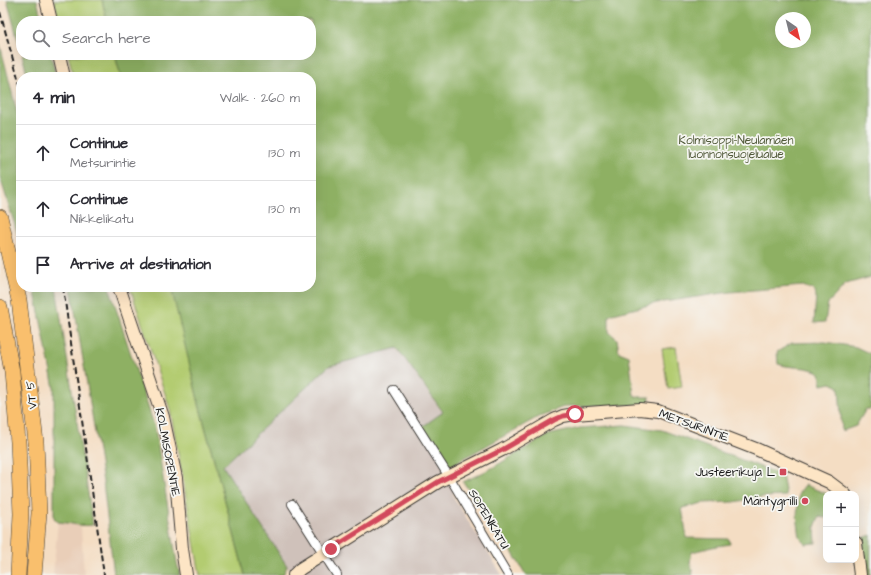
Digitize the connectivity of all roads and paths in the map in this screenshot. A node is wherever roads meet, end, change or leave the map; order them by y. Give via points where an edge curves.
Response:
1 (46, 0) edge
2 (50, 16) edge
3 (60, 60) edge
4 (63, 72) edge
5 (0, 217) edge
6 (16, 287) edge
7 (17, 292) edge
8 (121, 292) edge
9 (0, 307) edge
10 (394, 390) dead end
11 (449, 476) junction
12 (840, 491) edge
13 (292, 504) dead end
14 (324, 553) junction
15 (858, 563) edge
16 (18, 575) edge
17 (34, 575) edge
18 (186, 575) edge
19 (294, 575) edge
20 (337, 575) edge
21 (508, 575) edge
22 (860, 575) edge

1 - 2 street
3 - 4 street
5 - 6 highway, VT 5
7 - 17 highway, VT 5 via 36,442 39,513
8 - 18 street, KOLMISOPENTIE via 163,417 176,478
9 - 16 highway, VT 5 via 12,372 18,442 21,514
10 - 11 street, SOPENKATU
11 - 12 street, METSURINTIE via 563,416 640,409 658,411 756,449 829,482
11 - 14 street, METSURINTIE
11 - 21 street, SOPENKATU
13 - 14 street
14 - 19 street, METSURINTIE
14 - 20 street
15 - 22 street

